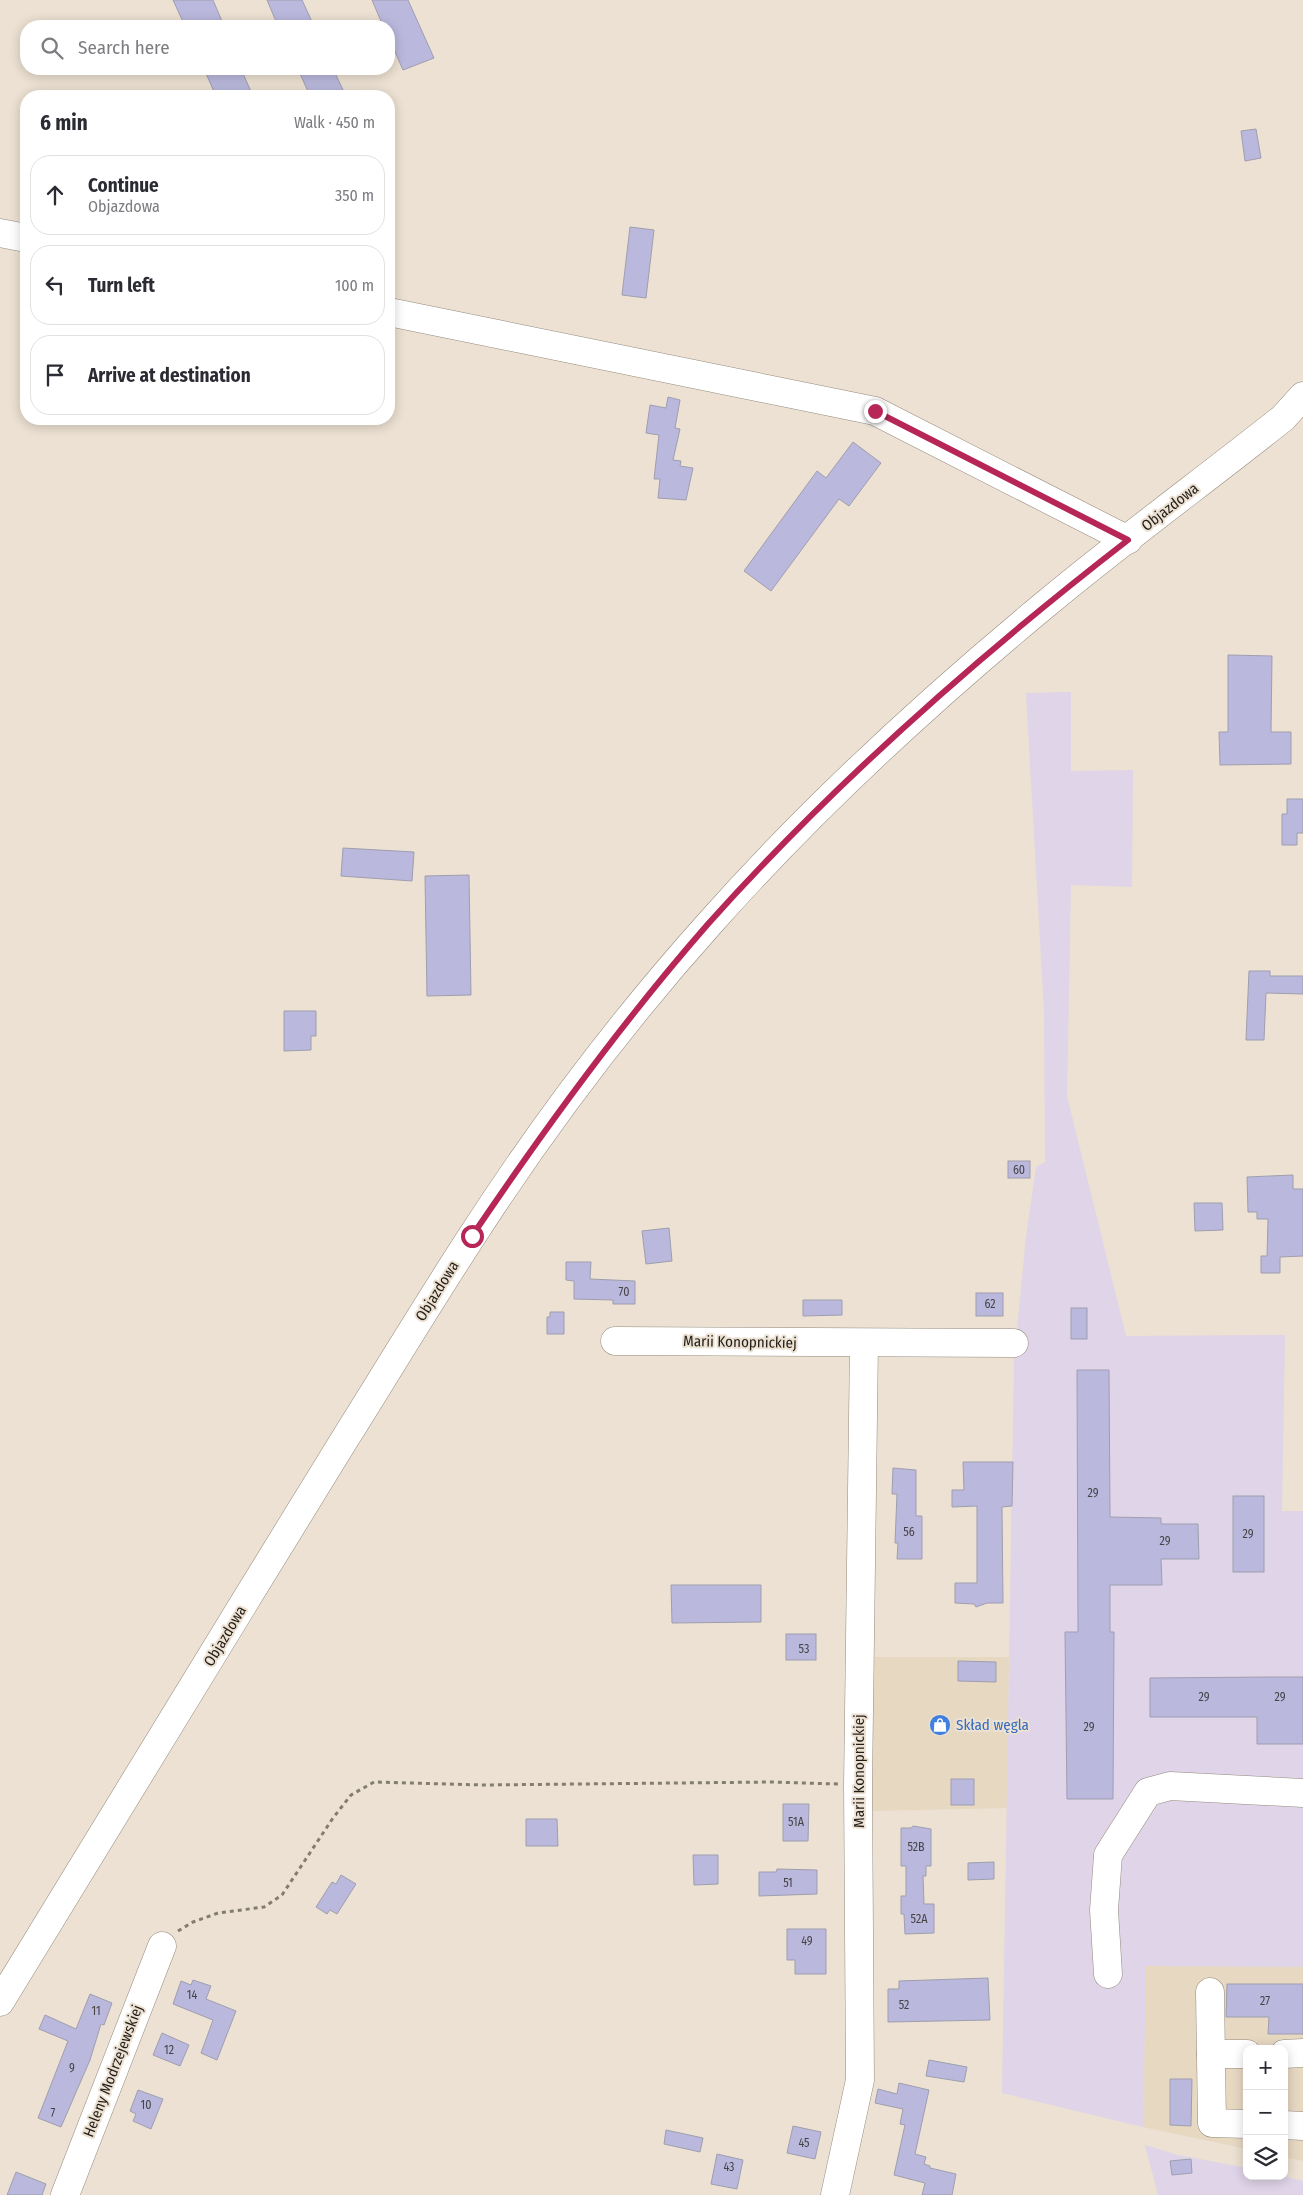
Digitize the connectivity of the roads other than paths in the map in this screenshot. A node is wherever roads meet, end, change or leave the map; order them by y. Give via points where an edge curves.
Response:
1 (0, 233) edge
2 (20, 237) edge
3 (395, 313) edge
4 (1303, 396) edge
5 (1293, 413) edge
6 (1128, 540) junction
7 (615, 1341) dead end
8 (1014, 1343) dead end
9 (864, 1344) junction
10 (1303, 1793) edge
11 (162, 1946) road end
12 (1108, 1974) dead end
13 (1210, 1992) dead end
14 (0, 2002) edge
15 (1211, 2054) junction
16 (1243, 2054) edge
17 (1288, 2054) edge
18 (1303, 2054) edge
19 (1243, 2124) edge
20 (1288, 2125) edge
21 (1303, 2126) edge
22 (65, 2195) edge
23 (835, 2195) edge

1 - 2 street
3 - 6 street via 875,411
4 - 5 street, Objazdowa
5 - 6 street, Objazdowa
6 - 14 street, Objazdowa via 976,663 830,796 707,926 608,1045 472,1236
7 - 9 street, Marii Konopnickiej
8 - 9 street, Marii Konopnickiej
9 - 23 street, Marii Konopnickiej via 858,1785 860,2080
10 - 12 street via 1170,1786 1148,1792 1108,1855 1104,1910
11 - 22 street, Heleny Modrzejewskiej
13 - 15 street
15 - 16 street
15 - 19 street via 1212,2123
17 - 18 street
20 - 21 street

